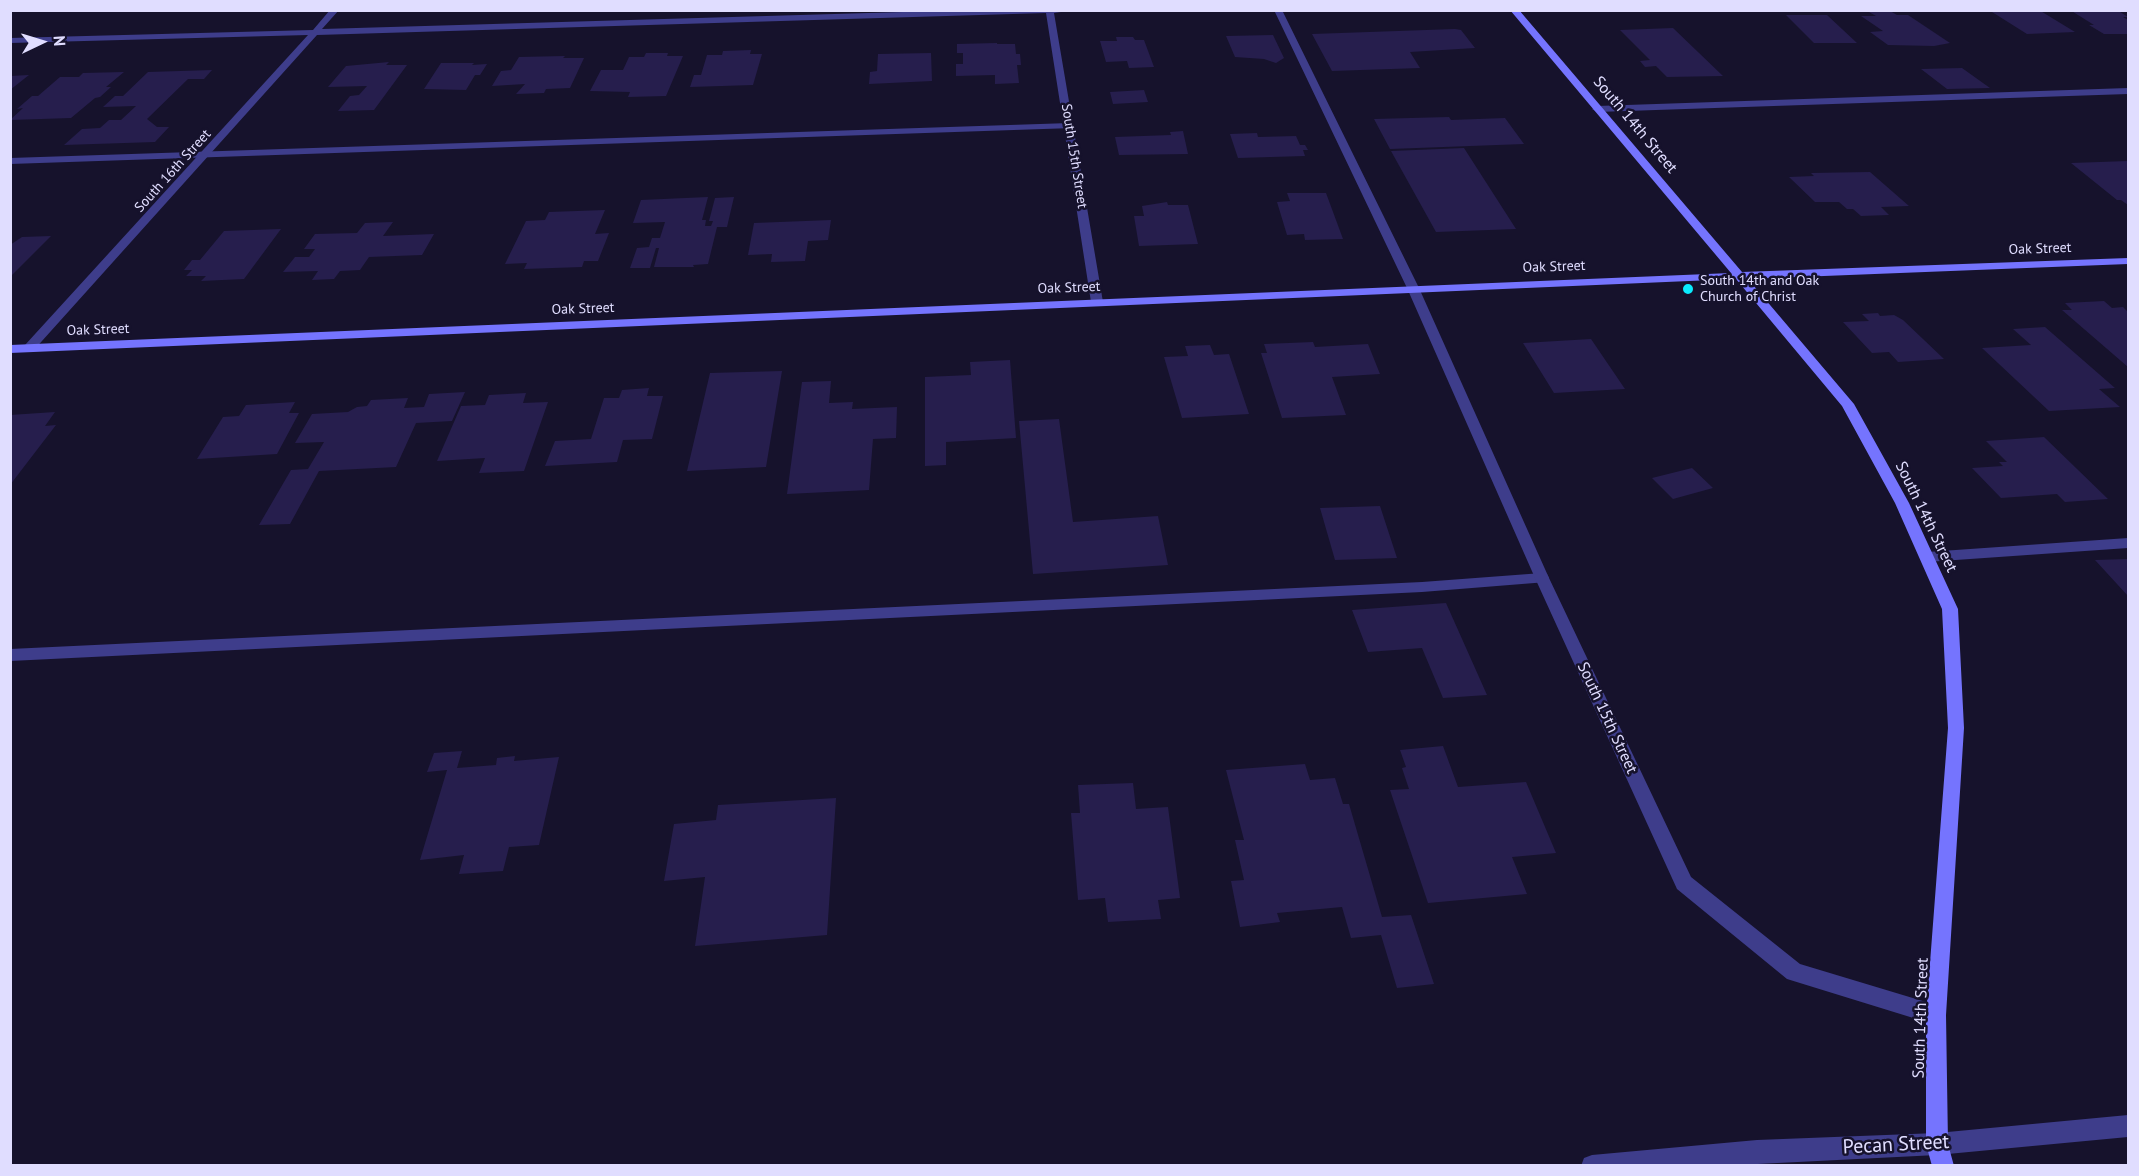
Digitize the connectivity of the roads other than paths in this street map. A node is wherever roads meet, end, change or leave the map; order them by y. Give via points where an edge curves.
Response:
1 (335, 10) edge
2 (1071, 10) edge
3 (1278, 10) edge
4 (1515, 10) edge
5 (1051, 11) edge
6 (316, 31) junction
7 (10, 40) edge
8 (2128, 92) edge
9 (1598, 109) junction
10 (1070, 126) junction
11 (206, 154) junction
12 (10, 161) edge
13 (2128, 261) edge
14 (1739, 275) junction
15 (1413, 288) junction
16 (1097, 302) junction
17 (29, 348) junction
18 (10, 349) edge
19 (2128, 543) edge
20 (1927, 557) junction
21 (1542, 578) junction
22 (10, 655) edge
23 (1936, 1015) junction
24 (2128, 1125) edge
25 (1937, 1144) junction
26 (1592, 1166) edge
27 (1943, 1166) edge

1 - 6 street, South 16th Street
2 - 5 street
3 - 15 street, South 15th Street
4 - 9 street, South 14th Street
5 - 6 street
5 - 10 street, South 15th Street
6 - 7 street
6 - 11 street, South 16th Street
8 - 9 street
9 - 14 street, South 14th Street
10 - 11 street
10 - 16 street, South 15th Street
11 - 12 street
11 - 17 street, South 16th Street
13 - 14 street, Oak Street
14 - 15 street, Oak Street
14 - 20 street, South 14th Street via 1848,404
15 - 16 street, Oak Street
15 - 21 street, South 15th Street
16 - 17 street, Oak Street
17 - 18 street, Oak Street
19 - 20 street
20 - 23 street, South 14th Street via 1950,609 1956,728
21 - 22 street
21 - 23 street, South 15th Street via 1684,884 1794,972
23 - 25 street, South 14th Street
24 - 25 street, Pecan Street
25 - 26 street, Pecan Street via 1757,1151
25 - 27 street, South 14th Street

